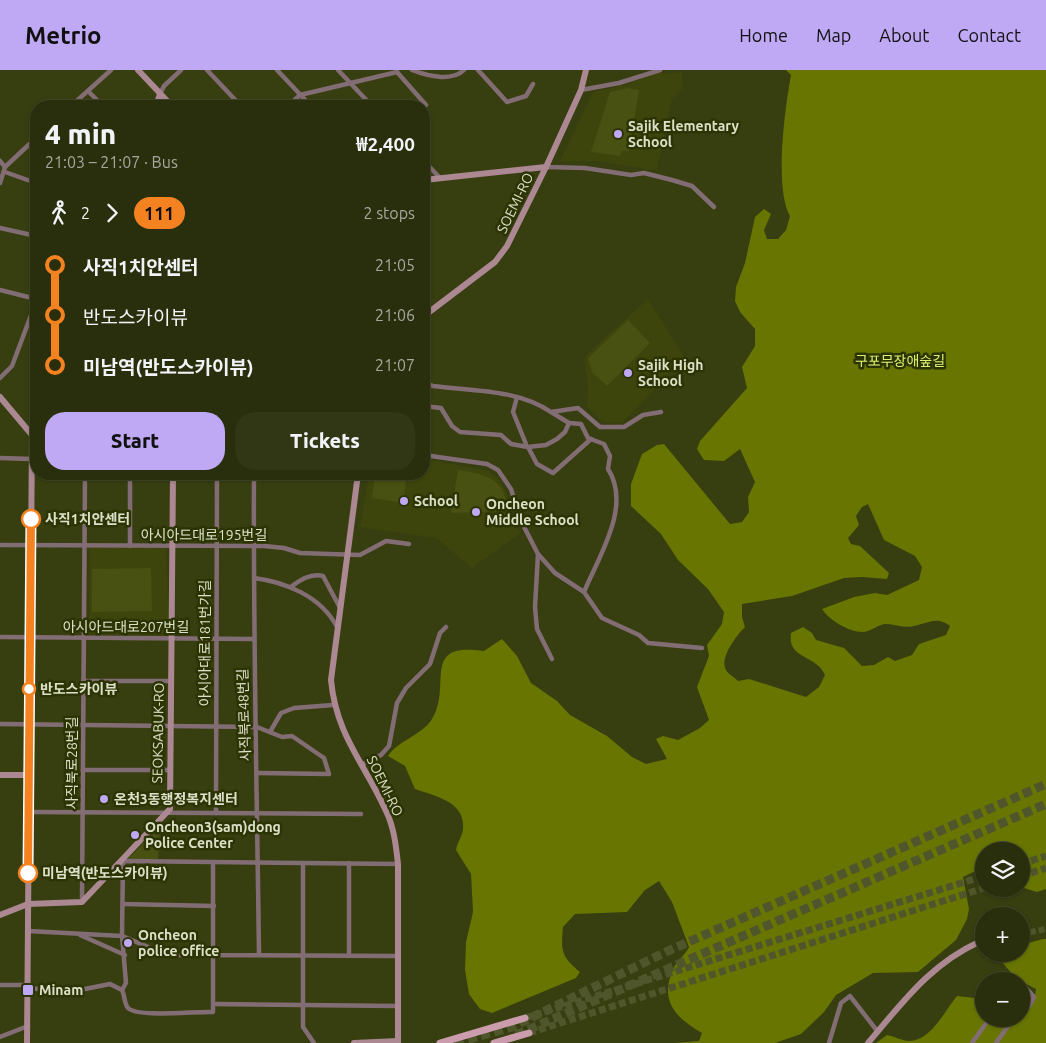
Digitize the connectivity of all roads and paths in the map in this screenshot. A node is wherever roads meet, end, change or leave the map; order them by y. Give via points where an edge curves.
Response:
1 (111, 70) edge
2 (138, 70) edge
3 (181, 70) edge
4 (207, 70) edge
5 (277, 70) edge
6 (338, 70) edge
7 (412, 70) edge
8 (464, 70) edge
9 (478, 70) edge
10 (586, 70) edge
11 (660, 70) edge
12 (397, 71) edge
13 (350, 83) junction
14 (533, 84) dead end
15 (580, 90) junction
16 (88, 91) junction
17 (160, 94) junction
18 (300, 94) junction
19 (78, 100) edge
20 (97, 100) edge
21 (158, 100) edge
22 (166, 100) edge
23 (234, 100) edge
24 (294, 100) edge
25 (306, 100) edge
26 (366, 100) edge
27 (420, 100) edge
28 (30, 144) edge
29 (0, 161) edge
30 (546, 166) junction
31 (5, 167) junction
32 (430, 167) edge
33 (5, 172) junction
34 (440, 178) junction
35 (430, 179) edge
36 (30, 181) edge
37 (0, 183) edge
38 (714, 207) dead end
39 (0, 228) edge
40 (30, 235) edge
41 (0, 291) edge
42 (30, 299) edge
43 (430, 311) edge
44 (30, 317) edge
45 (0, 378) edge
46 (430, 385) edge
47 (517, 397) junction
48 (1, 400) edge
49 (430, 407) edge
50 (551, 412) junction
51 (662, 412) dead end
52 (569, 423) junction
53 (30, 429) edge
54 (591, 439) junction
55 (526, 447) junction
56 (430, 456) edge
57 (0, 458) edge
58 (30, 459) edge
59 (32, 480) edge
60 (85, 480) edge
61 (130, 480) edge
62 (173, 480) edge
63 (217, 480) edge
64 (254, 480) edge
65 (357, 480) edge
66 (409, 544) dead end
67 (0, 545) edge
68 (30, 546) junction
69 (84, 546) junction
70 (130, 546) junction
71 (172, 546) junction
72 (217, 546) junction
73 (254, 546) junction
74 (538, 554) junction
75 (346, 555) junction
76 (254, 578) junction
77 (292, 586) junction
78 (584, 592) junction
79 (340, 606) junction
80 (337, 627) junction
81 (446, 627) dead end
82 (0, 637) edge
83 (29, 637) junction
84 (84, 638) junction
85 (172, 638) junction
86 (217, 639) junction
87 (253, 639) junction
88 (702, 648) dead end
89 (552, 660) dead end
90 (84, 681) junction
91 (171, 681) junction
92 (333, 705) junction
93 (0, 724) edge
94 (29, 724) junction
95 (83, 725) junction
96 (171, 726) junction
97 (216, 726) junction
98 (257, 727) junction
99 (270, 732) junction
100 (361, 765) junction
101 (83, 770) junction
102 (171, 770) junction
103 (257, 773) junction
104 (0, 775) edge
105 (29, 775) junction
106 (28, 812) junction
107 (82, 812) junction
108 (169, 813) junction
109 (216, 813) junction
110 (258, 813) junction
111 (361, 814) dead end
112 (123, 861) junction
113 (213, 862) junction
114 (258, 862) junction
115 (303, 863) junction
116 (349, 863) junction
117 (398, 864) junction
118 (82, 902) junction
119 (28, 904) junction
120 (123, 904) junction
121 (214, 906) junction
122 (0, 915) edge
123 (28, 931) junction
124 (79, 934) junction
125 (122, 936) junction
126 (975, 944) edge
127 (125, 955) junction
128 (214, 955) junction
129 (259, 955) junction
130 (303, 955) junction
131 (349, 956) junction
132 (398, 956) junction
133 (0, 986) edge
134 (28, 986) junction
135 (122, 990) junction
136 (1030, 992) edge
137 (214, 1004) junction
138 (303, 1005) junction
139 (1030, 1005) edge
140 (398, 1006) junction
141 (525, 1018) tunnel mouth
142 (28, 1026) junction
143 (983, 1027) edge
144 (1007, 1027) edge
145 (878, 1032) junction
146 (529, 1033) tunnel mouth
147 (0, 1037) edge
148 (398, 1042) edge
149 (27, 1043) edge
150 (314, 1043) edge
151 (354, 1043) edge
152 (440, 1043) edge
153 (494, 1043) edge
154 (829, 1043) edge
155 (868, 1043) edge
156 (972, 1043) edge
157 (996, 1043) edge

1 - 16 street
2 - 17 main road
3 - 17 street
4 - 23 street
5 - 18 street
6 - 13 street
7 - 8 street via 448,77
9 - 14 street via 507,102 526,96
10 - 15 main road, SOEMI-RO
11 - 15 street via 619,83
12 - 13 street
12 - 27 street
13 - 18 street
13 - 26 street
15 - 30 main road, SOEMI-RO
16 - 19 street
16 - 20 street
17 - 21 main road
17 - 22 main road
18 - 24 street
18 - 25 street
28 - 31 street
29 - 31 street
30 - 34 main road
30 - 38 street via 631,175 644,173 692,186
30 - 43 main road, SOEMI-RO via 508,246 495,262
31 - 33 street
32 - 34 street
33 - 36 street
33 - 37 street
34 - 35 main road
39 - 40 street
41 - 42 street
44 - 45 street via 12,366
46 - 47 street
47 - 50 street via 537,403
47 - 55 street via 513,412
48 - 53 main road
49 - 55 street via 442,408 452,426 460,432 501,435 511,444
50 - 51 street via 578,408 600,427 624,428 643,415
50 - 52 street
52 - 54 street via 581,424
52 - 55 street via 566,432 558,439 546,445
54 - 55 street via 553,474 537,464
54 - 78 street via 604,444 610,456 608,469 618,491 612,525
56 - 74 street via 486,464 498,470 511,489 521,521
57 - 58 street
59 - 68 main road
60 - 69 street, 사직북로28번길
61 - 70 street
62 - 71 main road, SEOKSABUK-RO
63 - 72 street, 아시아대로181번가길
64 - 73 street, 사직북로48번길
65 - 75 main road, SOEMI-RO
66 - 75 street, 아시아드대로195번길 via 386,541 365,554
67 - 68 street, 아시아드대로195번길
68 - 69 street, 아시아드대로195번길
68 - 83 main road
69 - 70 street, 아시아드대로195번길
69 - 84 street, 사직북로28번길
70 - 71 street, 아시아드대로195번길
71 - 72 street, 아시아드대로195번길
71 - 85 main road, SEOKSABUK-RO
72 - 73 street, 아시아드대로195번길
72 - 86 street, 아시아대로181번가길
73 - 75 street, 아시아드대로195번길
73 - 76 street, 사직북로48번길
74 - 78 street via 554,573
74 - 89 street via 534,607 537,629
75 - 79 main road, SOEMI-RO
76 - 77 street
76 - 87 street, 사직북로48번길
77 - 79 street via 307,577 324,576
77 - 80 street via 332,617
78 - 88 street via 602,618 639,635 648,643
79 - 80 main road, SOEMI-RO
80 - 92 main road, SOEMI-RO via 330,680
81 - 100 street via 440,633 430,664 406,688 397,703 389,746 381,755
82 - 83 street, 아시아드대로207번길
83 - 84 street, 아시아드대로207번길
83 - 94 main road
84 - 85 street, 아시아드대로207번길
84 - 90 street, 사직북로28번길
85 - 86 street, 아시아드대로207번길
85 - 91 main road, SEOKSABUK-RO
86 - 87 street, 아시아드대로207번길
86 - 97 street, 아시아대로181번가길
87 - 98 street, 사직북로48번길
90 - 91 street
90 - 95 street, 사직북로28번길
91 - 96 main road, SEOKSABUK-RO
92 - 99 street via 294,708 281,713
92 - 100 main road, SOEMI-RO via 342,731
93 - 94 street
94 - 95 street
94 - 105 main road
95 - 96 street
95 - 101 street, 사직북로28번길
96 - 97 street
96 - 102 main road, SEOKSABUK-RO
97 - 98 street
97 - 109 street, 아시아대로181번가길
98 - 99 street
98 - 103 street, 사직북로48번길
99 - 103 street via 282,738 292,736 324,758 329,774
100 - 117 main road, SOEMI-RO via 387,812 396,841
101 - 102 street
101 - 107 street, 사직북로28번길
102 - 108 main road, SEOKSABUK-RO
103 - 110 street, 사직북로48번길
104 - 105 main road
105 - 106 main road
106 - 107 street
106 - 119 main road
107 - 108 street
107 - 118 street, 사직북로28번길
108 - 109 street
108 - 112 main road
109 - 110 street
110 - 111 street
110 - 114 street, 사직북로48번길
112 - 113 street
112 - 118 main road
112 - 120 street
113 - 114 street
113 - 121 street
114 - 115 street
114 - 129 street, 사직북로48번길
115 - 116 street
115 - 130 street
116 - 117 street
116 - 131 street
117 - 132 main road, SOEMI-RO
118 - 119 main road
119 - 122 main road
119 - 123 main road
120 - 121 street
120 - 125 street
121 - 128 street
123 - 124 street
123 - 134 main road
124 - 125 street
124 - 127 street
125 - 127 street
125 - 128 street via 164,954
126 - 145 main road via 936,967
127 - 135 street via 126,982
128 - 129 street
128 - 137 street
129 - 130 street
130 - 131 street
130 - 138 street
131 - 132 street
132 - 140 main road, SOEMI-RO
133 - 134 street
134 - 135 street via 70,992 110,984
134 - 142 main road
135 - 137 street via 131,1010 152,1014 212,1012
136 - 139 street via 1034,997
137 - 138 street
138 - 140 street
138 - 150 street via 303,1027
140 - 148 main road, SOEMI-RO
141 - 152 main road
142 - 147 street
142 - 149 main road
143 - 156 street
144 - 157 street
145 - 154 street via 850,996 841,1003
145 - 155 main road
146 - 153 main road
148 - 151 main road

